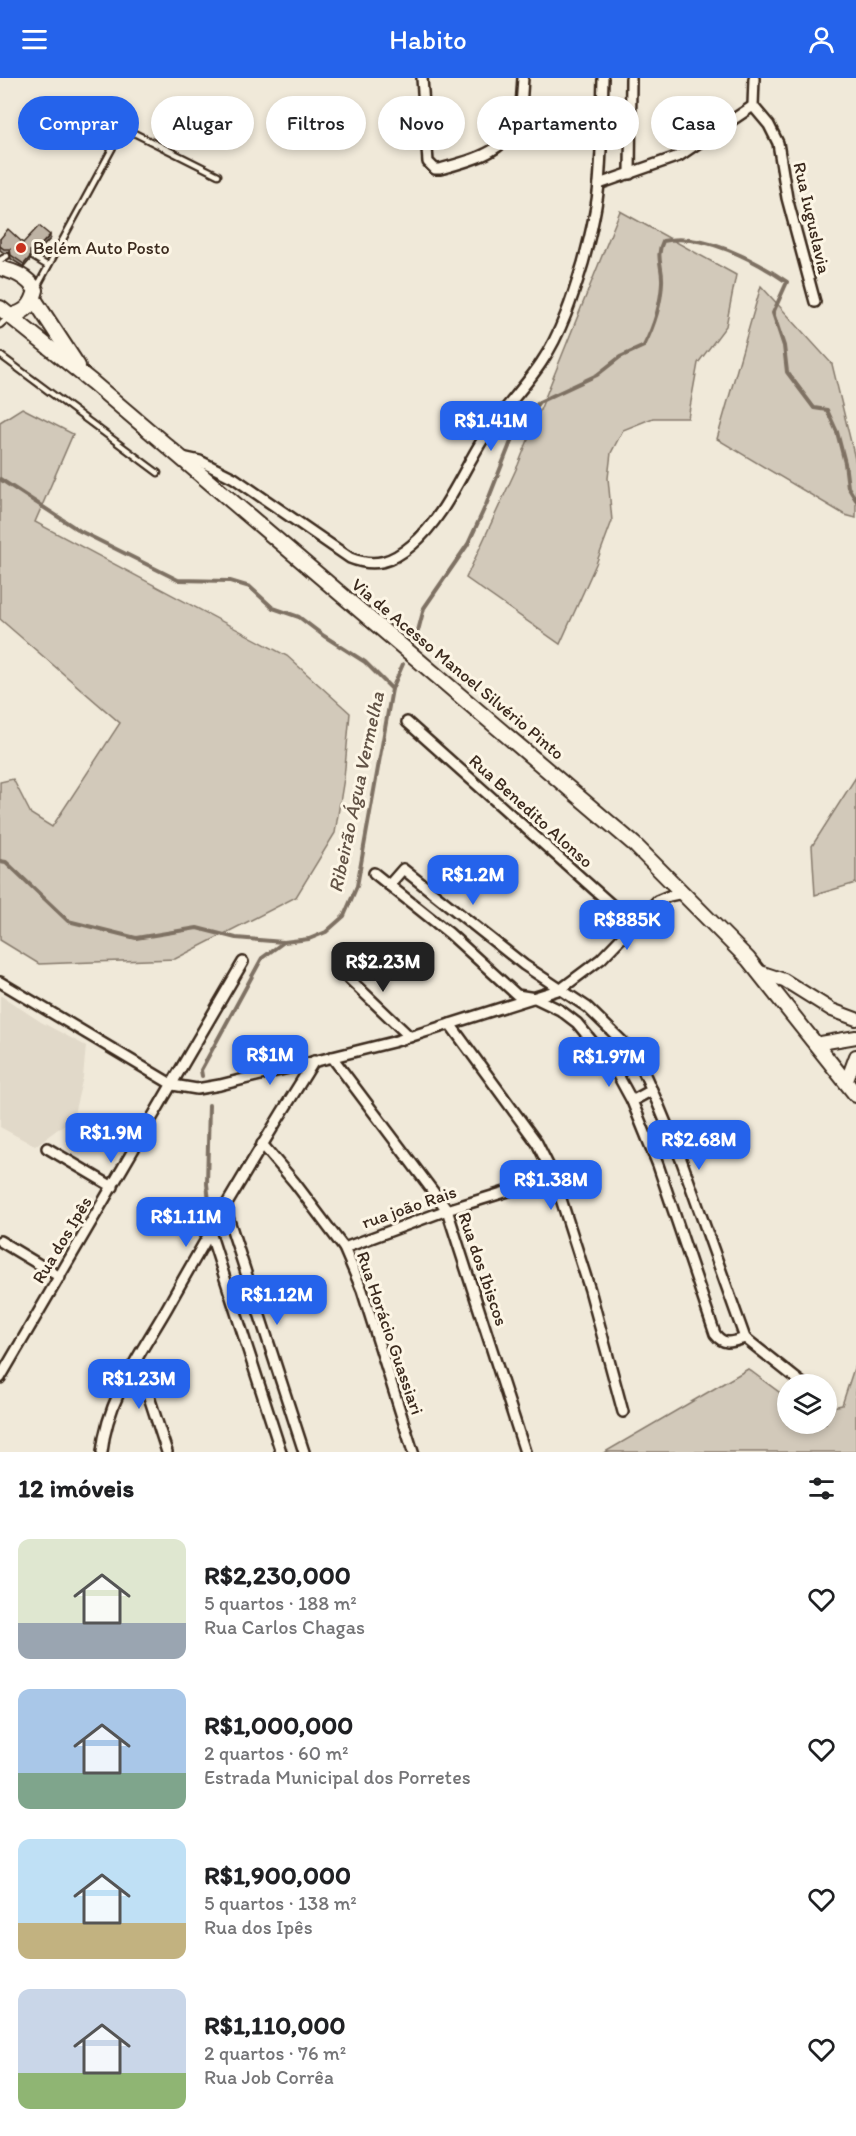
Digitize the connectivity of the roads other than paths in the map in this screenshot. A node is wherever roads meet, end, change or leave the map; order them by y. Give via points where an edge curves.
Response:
1 (422, 78) edge
2 (523, 78) edge
3 (603, 78) edge
4 (631, 78) edge
5 (754, 78) edge
6 (753, 106) junction
7 (630, 174) junction
8 (218, 175) dead end
9 (599, 184) junction
10 (33, 257) edge
11 (0, 260) edge
12 (3, 262) edge
13 (48, 267) junction
14 (35, 294) junction
15 (815, 302) dead end
16 (3, 316) edge
17 (0, 355) edge
18 (84, 375) junction
19 (180, 456) junction
20 (158, 473) dead end
21 (407, 722) dead end
22 (374, 873) dead end
23 (389, 885) junction
24 (683, 893) junction
25 (633, 924) junction
26 (243, 962) dead end
27 (338, 968) dead end
28 (757, 971) junction
29 (0, 982) edge
30 (561, 989) junction
31 (535, 998) junction
32 (856, 1019) edge
33 (450, 1024) junction
34 (410, 1037) junction
35 (856, 1037) edge
36 (815, 1044) junction
37 (632, 1053) junction
38 (856, 1056) edge
39 (332, 1057) junction
40 (314, 1061) junction
41 (614, 1068) junction
42 (846, 1083) junction
43 (172, 1086) junction
44 (652, 1090) junction
45 (856, 1095) edge
46 (632, 1101) junction
47 (262, 1144) junction
48 (47, 1148) dead end
49 (554, 1176) junction
50 (113, 1187) junction
51 (225, 1208) junction
52 (447, 1210) junction
53 (210, 1232) junction
54 (0, 1240) edge
55 (344, 1248) junction
56 (60, 1277) junction
57 (745, 1338) junction
58 (137, 1360) junction
59 (1, 1374) edge
60 (790, 1374) edge
61 (623, 1412) dead end
62 (102, 1452) edge
63 (167, 1452) edge
64 (281, 1452) edge
65 (304, 1452) edge
66 (413, 1452) edge
67 (525, 1452) edge

1 - 2 street via 427,157 430,165 440,169 480,158 506,141 520,115
3 - 9 street
4 - 7 street
5 - 6 street
6 - 7 street via 679,156
6 - 15 street, Rua Iuguslavia via 770,125 778,143 787,198
7 - 9 street
8 - 13 lane via 126,132 119,136
9 - 19 street via 583,263 548,352 483,439 433,522 403,551 373,564 350,558 234,478
10 - 13 lane
11 - 12 lane
12 - 14 main road via 29,280
13 - 14 lane
14 - 16 main road via 30,307 22,313
14 - 18 main road
16 - 18 main road, Via de Acesso Manoel Silvério Pinto
17 - 20 lane
18 - 19 main road, Via de Acesso Manoel Silvério Pinto
19 - 24 main road, Via de Acesso Manoel Silvério Pinto via 619,831
21 - 25 street, Rua Benedito Alonso
22 - 23 street
23 - 30 street via 403,869 524,965
23 - 31 street via 517,995
24 - 25 street via 657,901
24 - 28 main road, Via de Acesso Manoel Silvério Pinto
25 - 30 street via 601,959
26 - 43 street, Rua dos Ipês
27 - 34 street
28 - 32 street via 784,980 832,1010
28 - 36 main road, Via de Acesso Manoel Silvério Pinto
29 - 43 street
30 - 31 street
30 - 37 street via 600,1018
31 - 33 street
31 - 41 street via 577,1023
33 - 34 street
33 - 49 street via 537,1143
34 - 39 street
35 - 36 street
36 - 42 main road, Via de Acesso Manoel Silvério Pinto
37 - 41 street
37 - 44 street
38 - 42 street
39 - 40 street
39 - 52 street, Rua dos Ibiscos
40 - 43 street via 220,1085 197,1089
40 - 47 street
41 - 46 street
42 - 45 main road, Via de Acesso Manoel Silvério Pinto
43 - 50 street, Rua dos Ipês
44 - 46 street
44 - 57 street
46 - 57 street via 658,1165 715,1334 728,1343
47 - 51 street
47 - 55 street, Rua Horácio Guassiari
48 - 50 street
49 - 52 street, rua joão Rais
49 - 61 street
50 - 56 street, Rua dos Ipês
51 - 53 street
51 - 65 street
52 - 55 street, rua joão Rais
52 - 67 street, Rua dos Ibiscos
53 - 58 street
53 - 64 street
54 - 56 street
55 - 66 street, Rua Horácio Guassiari via 362,1290
56 - 59 street, Rua dos Ipês
57 - 60 street
58 - 62 street via 122,1384
58 - 63 street

